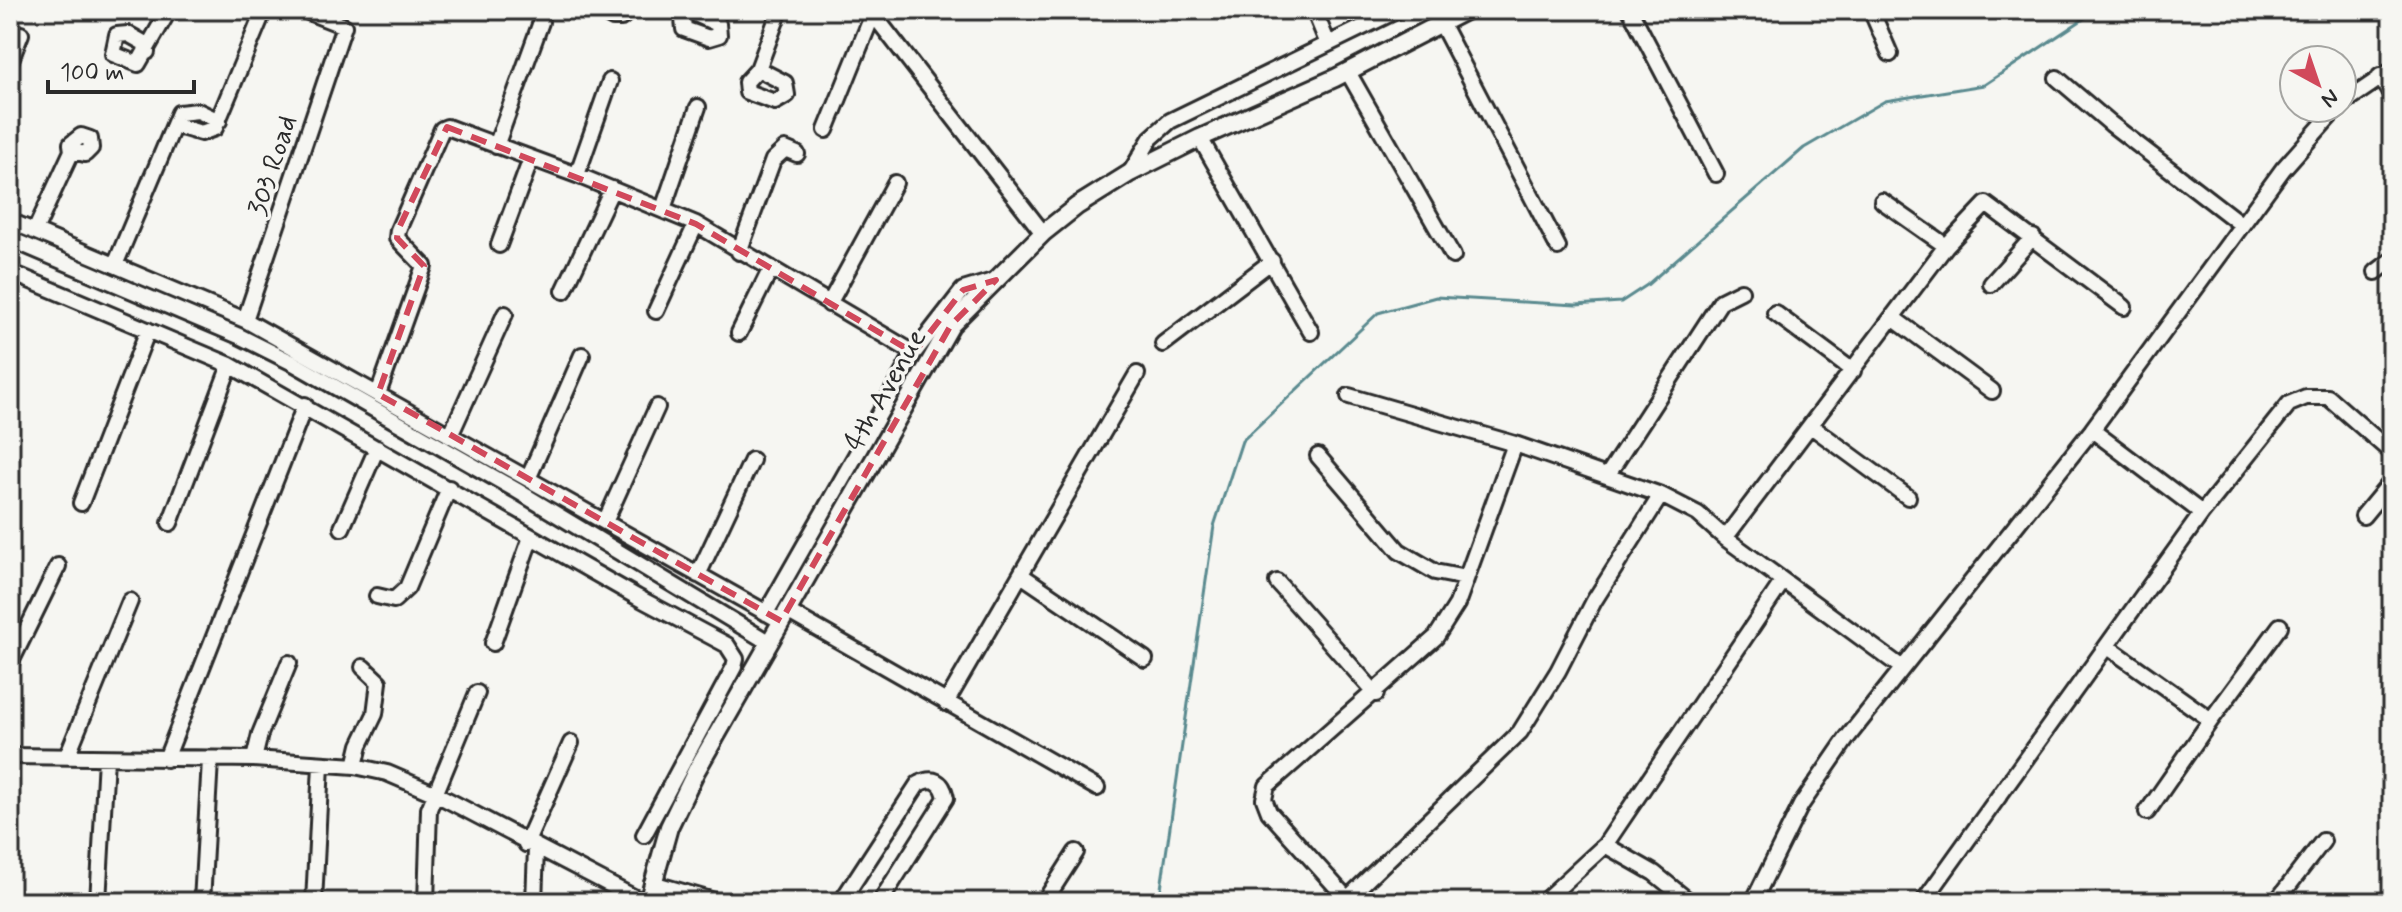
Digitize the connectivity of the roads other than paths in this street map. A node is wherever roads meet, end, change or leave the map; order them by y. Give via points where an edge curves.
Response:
1 (169, 10) edge
2 (264, 10) edge
3 (303, 10) edge
4 (540, 10) edge
5 (598, 10) edge
6 (630, 10) edge
7 (780, 10) edge
8 (1314, 10) edge
9 (1398, 10) edge
10 (1467, 10) edge
11 (1630, 10) edge
12 (1871, 10) edge
13 (872, 12) edge
14 (1441, 23) junction
15 (21, 34) dead end
16 (1328, 44) junction
17 (147, 52) dead end
18 (1890, 54) dead end
19 (10, 62) edge
20 (758, 69) dead end
21 (1348, 72) junction
22 (2386, 73) edge
23 (2057, 78) dead end
24 (610, 81) dead end
25 (2358, 93) edge
26 (2392, 97) edge
27 (698, 107) dead end
28 (2323, 124) edge
29 (826, 130) dead end
30 (1200, 138) junction
31 (496, 146) junction
32 (72, 151) dead end
33 (797, 154) dead end
34 (531, 159) junction
35 (1130, 173) junction
36 (1716, 174) dead end
37 (577, 175) junction
38 (895, 183) dead end
39 (612, 189) junction
40 (1882, 201) dead end
41 (663, 209) junction
42 (10, 221) edge
43 (696, 224) junction
44 (2242, 225) junction
45 (35, 231) junction
46 (1043, 233) junction
47 (2033, 237) junction
48 (10, 239) edge
49 (499, 245) dead end
50 (1946, 246) junction
51 (1558, 247) dead end
52 (739, 252) junction
53 (1453, 256) dead end
54 (2392, 260) edge
55 (1272, 261) junction
56 (115, 265) junction
57 (771, 268) junction
58 (10, 272) edge
59 (2376, 272) dead end
60 (996, 280) junction
61 (1991, 284) dead end
62 (564, 291) dead end
63 (1741, 291) dead end
64 (829, 304) junction
65 (2124, 307) dead end
66 (656, 311) dead end
67 (1775, 313) dead end
68 (505, 314) dead end
69 (1893, 318) junction
70 (245, 320) junction
71 (148, 330) junction
72 (1311, 332) dead end
73 (739, 333) dead end
74 (1163, 344) dead end
75 (914, 353) junction
76 (582, 355) dead end
77 (230, 365) junction
78 (1853, 371) junction
79 (1137, 374) dead end
80 (1992, 391) dead end
81 (378, 394) junction
82 (1349, 396) dead end
83 (305, 405) junction
84 (657, 407) dead end
85 (1811, 426) junction
86 (2092, 430) junction
87 (450, 436) junction
88 (1515, 444) junction
89 (377, 448) junction
90 (2392, 453) edge
91 (1318, 456) dead end
92 (752, 460) dead end
93 (1607, 476) junction
94 (528, 479) junction
95 (2392, 481) edge
96 (449, 488) junction
97 (1661, 495) junction
98 (1908, 497) dead end
99 (81, 503) dead end
100 (2202, 513) junction
101 (2363, 516) dead end
102 (605, 522) junction
103 (170, 523) dead end
104 (342, 528) dead end
105 (531, 537) junction
106 (1725, 538) junction
107 (58, 566) dead end
108 (698, 575) junction
109 (1021, 575) junction
110 (1466, 578) junction
111 (1783, 581) junction
112 (1277, 582) dead end
113 (377, 596) dead end
114 (694, 598) junction
115 (130, 601) dead end
116 (666, 610) junction
117 (778, 615) junction
118 (2280, 626) dead end
119 (768, 642) junction
120 (493, 643) dead end
121 (2108, 647) junction
122 (1145, 659) dead end
123 (289, 663) dead end
124 (10, 664) edge
125 (363, 667) dead end
126 (1901, 667) junction
127 (477, 693) dead end
128 (1376, 694) junction
129 (946, 703) junction
130 (2211, 720) junction
131 (571, 743) dead end
132 (10, 756) edge
133 (67, 756) junction
134 (106, 758) junction
135 (166, 759) junction
136 (254, 759) junction
137 (210, 760) junction
138 (321, 765) junction
139 (355, 766) junction
140 (1097, 788) dead end
141 (436, 794) junction
142 (2147, 812) dead end
143 (644, 835) dead end
144 (2323, 841) dead end
145 (1605, 845) junction
146 (531, 846) junction
147 (1076, 852) dead end
148 (652, 883) junction
149 (1349, 900) edge
150 (98, 902) edge
151 (202, 902) edge
152 (314, 902) edge
153 (426, 902) edge
154 (534, 902) edge
155 (646, 902) edge
156 (718, 902) edge
157 (841, 902) edge
158 (880, 902) edge
159 (1044, 902) edge
160 (1543, 902) edge
161 (1690, 902) edge
162 (1753, 902) edge
163 (1923, 902) edge
164 (2276, 902) edge

1 - 17 street
2 - 56 street via 215,128 201,133 174,125
3 - 70 street, 303 Road via 344,26
4 - 31 street via 541,22
5 - 6 street via 613,18
7 - 20 street
8 - 16 street
9 - 16 street
10 - 14 main road, 4th Avenue
11 - 36 street
12 - 18 street
13 - 29 street
13 - 46 street
14 - 21 main road, 4th Avenue
14 - 51 street
15 - 19 street
16 - 35 street via 1170,121 1151,138
21 - 30 main road, 4th Avenue
21 - 53 street
22 - 25 street
22 - 26 street
23 - 44 street
24 - 37 street
27 - 41 street
28 - 44 street
30 - 35 main road, 4th Avenue
30 - 55 street
31 - 34 street
31 - 81 street via 442,129 398,230 397,238 424,266
32 - 45 street
33 - 52 street via 785,149 773,160
34 - 37 street
34 - 49 street
35 - 46 main road, 4th Avenue
37 - 39 street
38 - 64 street
39 - 41 street
39 - 62 street
40 - 50 street
41 - 43 street
42 - 45 street
43 - 52 street
43 - 66 street
44 - 86 street
45 - 56 street
46 - 60 main road, 4th Avenue
47 - 50 street via 1986,204
47 - 61 street
47 - 65 street
48 - 114 street via 293,363
50 - 69 street
52 - 57 street
54 - 59 street
55 - 72 street
55 - 74 street
56 - 70 street
57 - 64 street
57 - 73 street
58 - 71 street
60 - 75 street via 963,290
60 - 117 main road, 4th Avenue via 951,325
63 - 93 street via 1721,301
64 - 75 street
67 - 78 street
68 - 87 street
69 - 78 street
69 - 80 street
70 - 81 street
71 - 77 street
71 - 99 street
75 - 117 street
76 - 94 street
77 - 83 street
77 - 103 street
78 - 85 street
79 - 109 street
81 - 87 street
82 - 88 street
83 - 89 street
83 - 135 street
84 - 102 street
85 - 98 street
85 - 106 street
86 - 100 street
86 - 126 street
87 - 94 street
88 - 93 street
88 - 110 street
89 - 96 street
89 - 104 street
90 - 100 street via 2328,397 2306,397 2289,404
91 - 110 street via 1399,551 1435,572
92 - 108 street
93 - 97 street
94 - 102 street
95 - 101 street
96 - 105 street
96 - 113 street via 407,588 394,600
97 - 106 street via 1698,514
97 - 149 street via 1520,732
100 - 121 street
102 - 108 street
105 - 116 street
105 - 120 street
106 - 111 street
107 - 124 street
108 - 117 street
109 - 122 street
109 - 129 street
110 - 128 street via 1436,637
111 - 126 street
111 - 145 street
112 - 128 street
114 - 116 street
114 - 119 street
115 - 133 street
116 - 143 street via 727,645 736,659
117 - 119 main road, 4th Avenue
117 - 129 street
118 - 130 street
119 - 148 main road, 4th Avenue via 669,827
121 - 130 street
121 - 163 street
123 - 136 street
125 - 139 street via 379,682 375,714
126 - 162 street via 1801,805
127 - 141 street
128 - 149 street via 1267,786 1264,799 1269,812
129 - 140 street
130 - 142 street
131 - 146 street
132 - 133 street
133 - 134 street
134 - 135 street
134 - 150 street
135 - 137 street
136 - 137 street
136 - 138 street
137 - 151 street
138 - 139 street
138 - 152 street
139 - 141 street
141 - 146 street
141 - 153 street via 429,809
144 - 164 street
145 - 160 street
145 - 161 street via 1654,873
146 - 154 street
146 - 155 street
147 - 159 street
148 - 155 main road, 4th Avenue
148 - 156 street
157 - 158 street via 918,784 936,780 946,798

